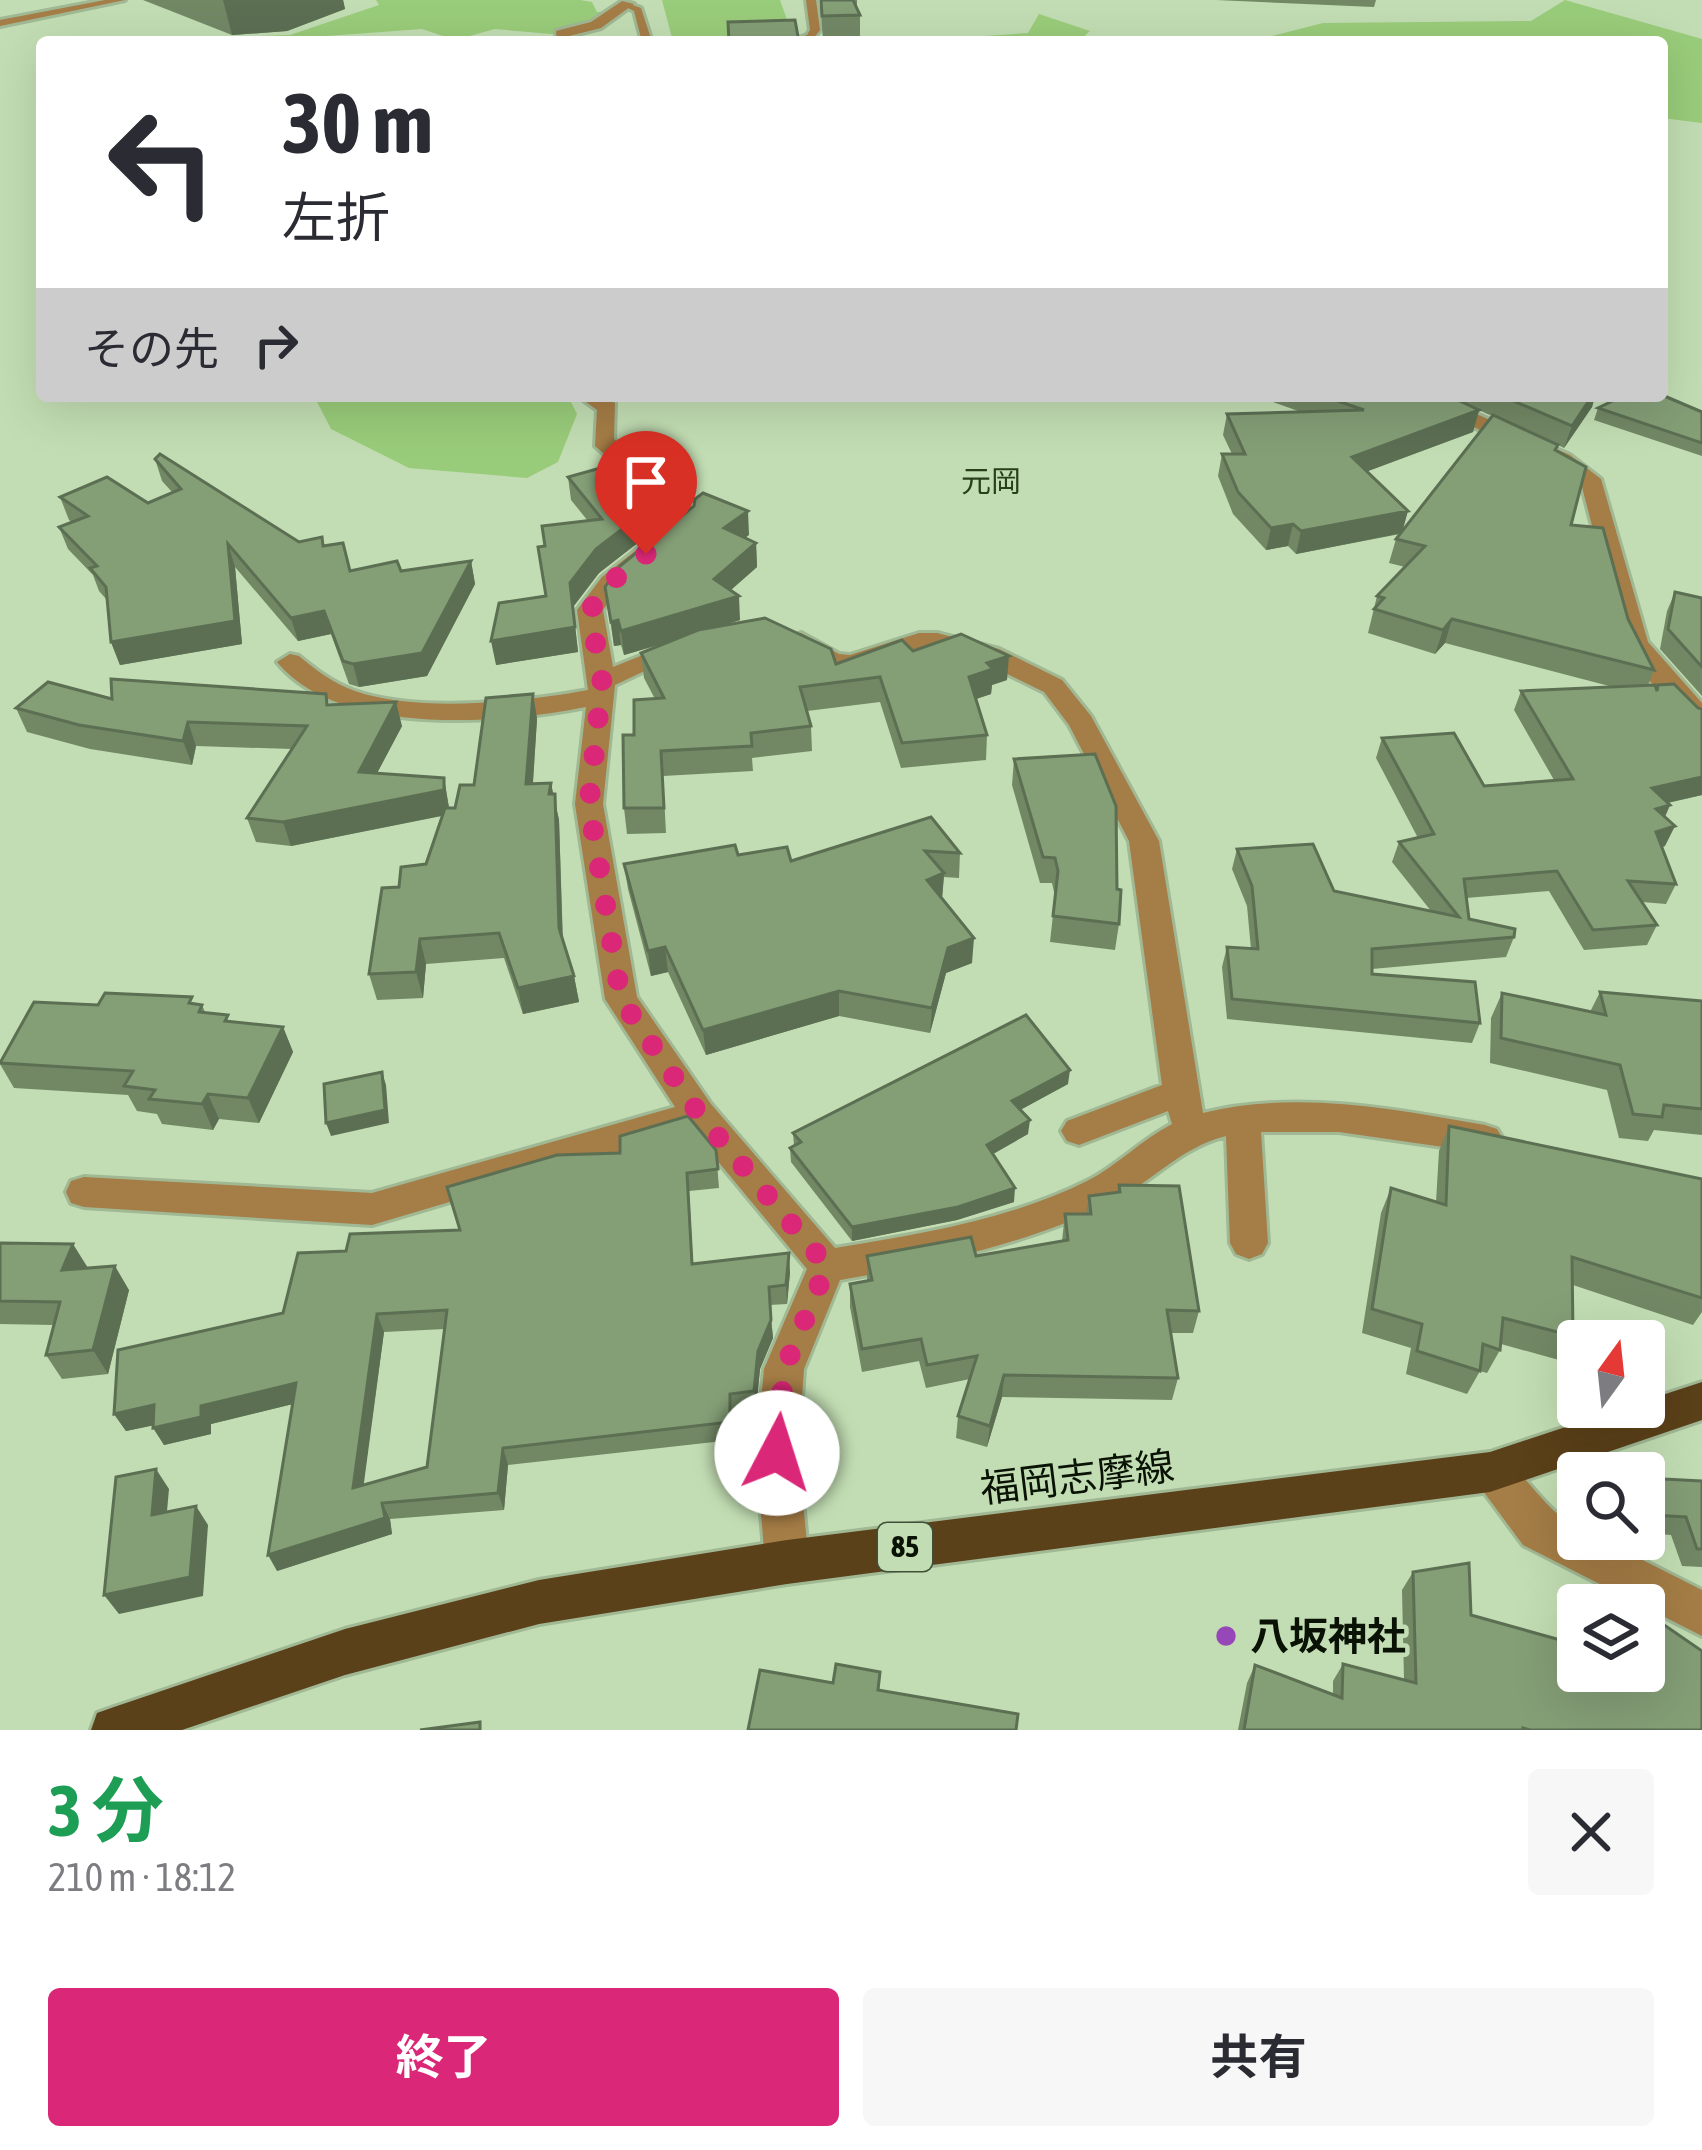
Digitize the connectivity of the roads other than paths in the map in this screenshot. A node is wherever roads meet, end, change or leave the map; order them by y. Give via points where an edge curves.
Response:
1 (121, 0) edge
2 (811, 0) edge
3 (627, 4) joint
4 (0, 23) edge
5 (562, 36) edge
6 (644, 36) edge
7 (810, 36) edge
8 (599, 402) edge
9 (1432, 402) edge
10 (768, 630) edge
11 (715, 637) edge
12 (290, 662) dead end
13 (601, 689) junction
14 (1702, 719) edge
15 (1180, 1092) junction
16 (699, 1114) junction
17 (1243, 1123) junction
18 (1079, 1131) dead end
19 (1191, 1131) junction
20 (1512, 1144) edge
21 (84, 1192) dead end
22 (1249, 1243) dead end
23 (827, 1266) junction
24 (1702, 1401) edge
25 (1490, 1472) junction
26 (787, 1562) junction
27 (1702, 1614) edge
28 (114, 1730) edge

1 - 4 lane
2 - 7 lane
3 - 5 street
3 - 6 lane via 638,10
8 - 13 street via 608,407 603,441 646,478 681,526 611,582 590,610
9 - 14 street via 1562,460 1593,484 1635,642
10 - 15 street via 833,662 852,663 928,638 1054,686 1144,841
11 - 13 street
12 - 13 street via 321,686 376,705 568,704
13 - 16 street via 589,804 617,982
15 - 18 street
15 - 19 street
16 - 21 street via 372,1209
16 - 23 street
17 - 19 street
17 - 20 street via 1379,1120
17 - 22 street
19 - 23 street via 1098,1193 976,1241
23 - 26 street via 784,1370 777,1453
24 - 25 main road, 福岡志摩線 / 85
25 - 26 main road, 福岡志摩線 / 85
25 - 27 street via 1538,1530
26 - 28 main road, 福岡志摩線 / 85 via 517,1607 345,1652

